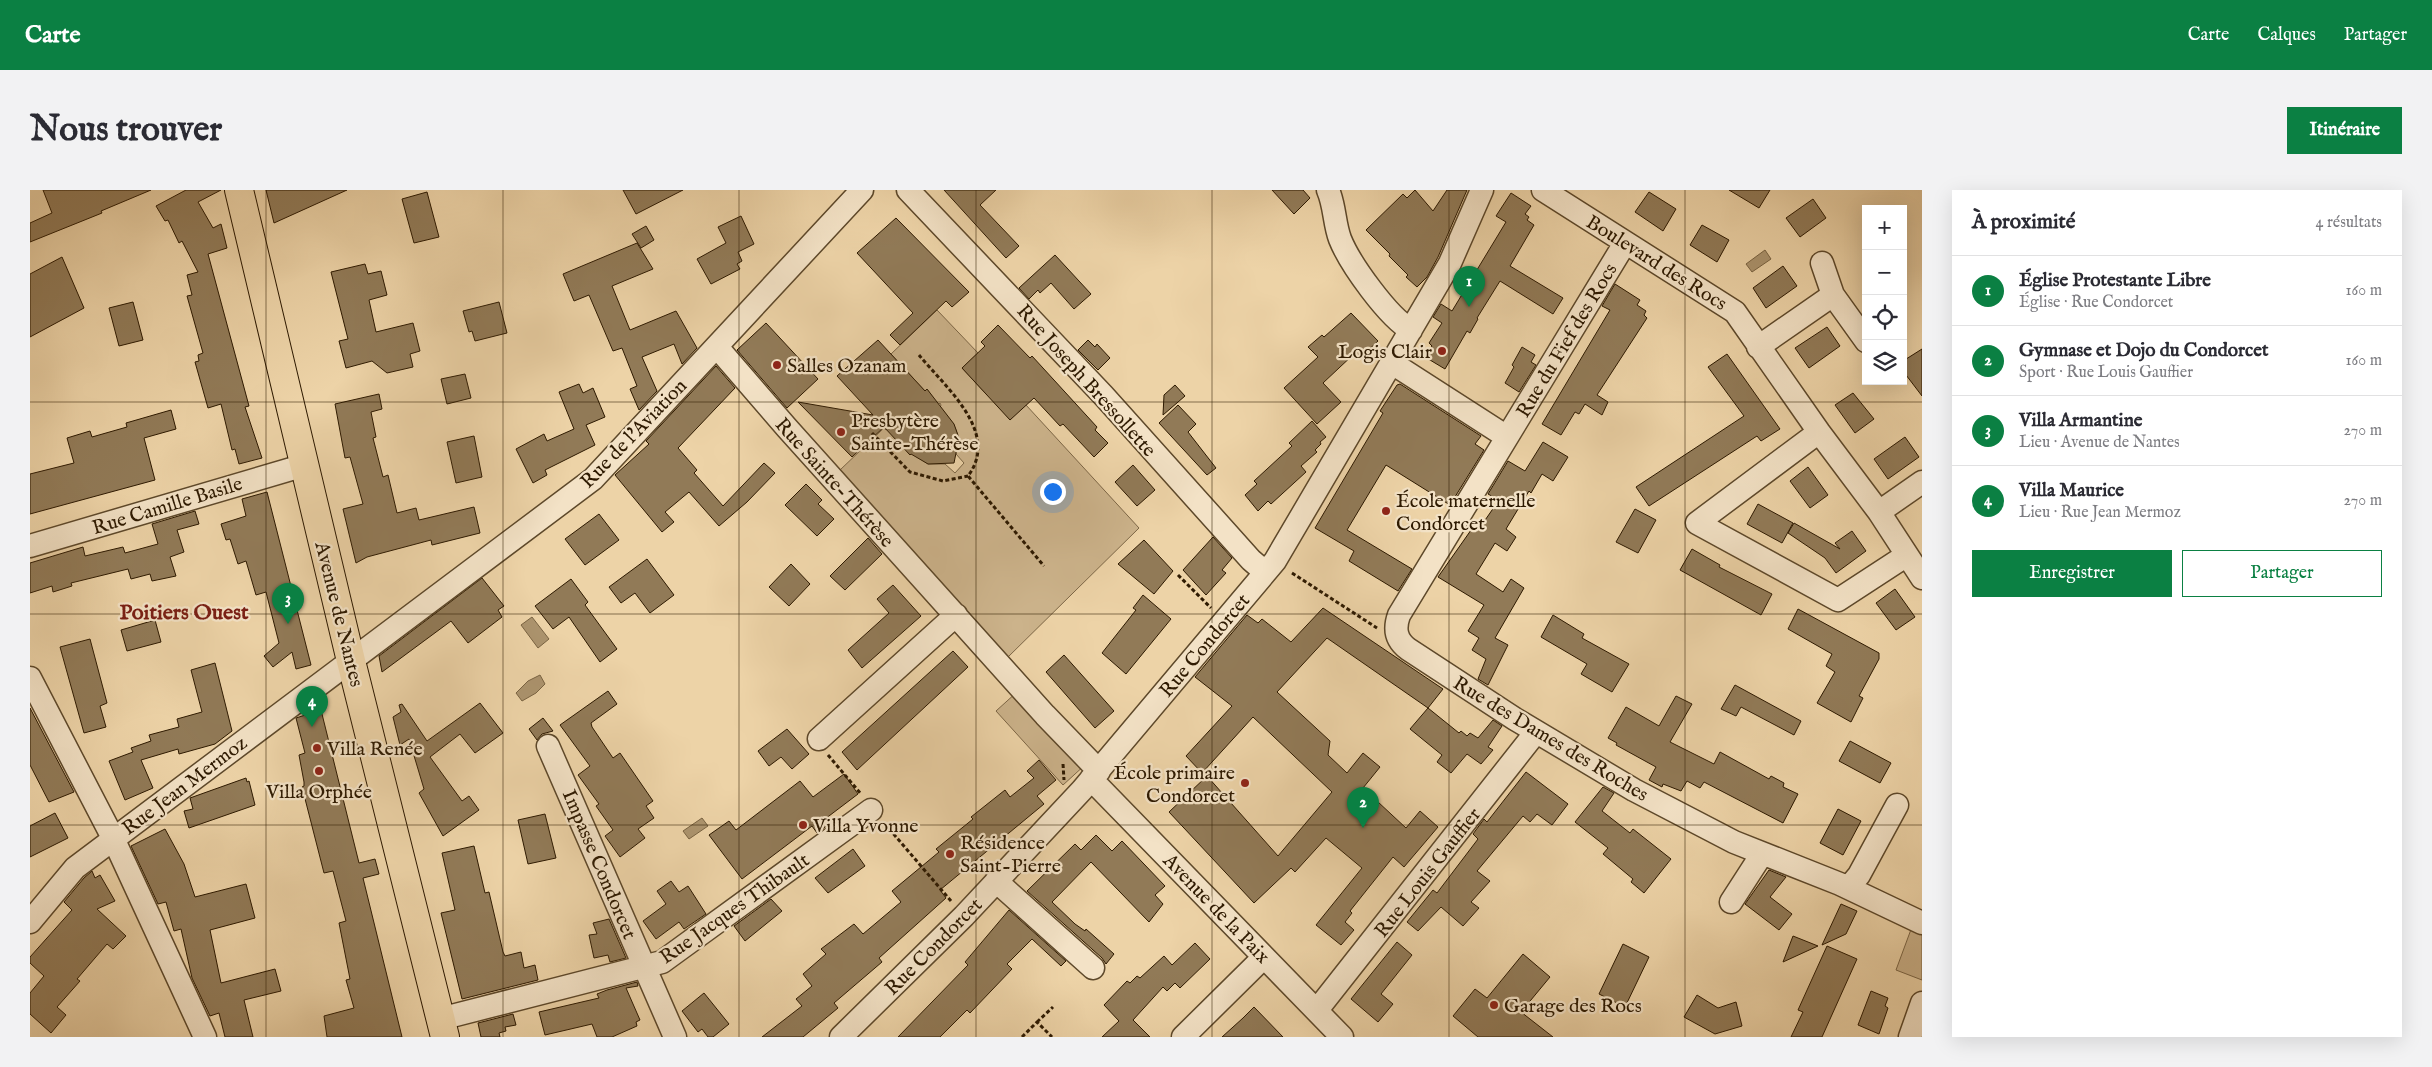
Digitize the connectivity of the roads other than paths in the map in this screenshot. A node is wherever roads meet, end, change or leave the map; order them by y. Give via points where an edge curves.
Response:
1 (239, 190) edge
2 (862, 190) edge
3 (908, 190) edge
4 (1328, 190) edge
5 (1482, 190) edge
6 (1543, 190) edge
7 (1625, 243) junction
8 (1822, 263) dead end
9 (1833, 295) junction
10 (1411, 330) junction
11 (1865, 340) edge
12 (717, 347) junction
13 (1758, 347) junction
14 (1392, 363) junction
15 (1819, 432) junction
16 (1507, 437) junction
17 (305, 465) junction
18 (1922, 482) edge
19 (1879, 512) junction
20 (30, 546) edge
21 (1907, 555) junction
22 (1270, 566) junction
23 (1922, 578) edge
24 (956, 615) junction
25 (1396, 630) joint
26 (351, 661) junction
27 (30, 678) edge
28 (1536, 732) junction
29 (820, 739) road end
30 (548, 746) dead end
31 (1095, 775) junction
32 (1897, 805) dead end
33 (871, 810) road end
34 (113, 838) junction
35 (1762, 854) junction
36 (996, 881) junction
37 (1849, 888) junction
38 (1731, 902) dead end
39 (30, 922) edge
40 (1922, 924) edge
41 (1264, 957) junction
42 (644, 967) junction
43 (1093, 968) dead end
44 (1922, 1003) edge
45 (1317, 1010) junction
46 (443, 1028) edge
47 (205, 1037) edge
48 (675, 1037) edge
49 (841, 1037) edge
50 (1183, 1037) edge
51 (1342, 1037) edge
52 (1910, 1037) edge

1 - 17 main road, Avenue de Nantes
2 - 12 street, Rue de l'Aviation
3 - 22 street, Rue Joseph Bressollette via 1103,395 1250,560
4 - 10 street via 1334,204 1339,236 1349,259 1403,326
5 - 10 street, Rue Condorcet via 1450,263
6 - 7 street, Boulevard des Rocs
7 - 13 street, Boulevard des Rocs via 1735,312
7 - 16 street, Rue du Fief des Rocs
8 - 9 street
9 - 11 street
9 - 13 street
10 - 14 street, Rue Condorcet
12 - 24 street, Rue Sainte-Thérèse
12 - 26 street, Rue de l'Aviation via 593,480
13 - 15 street, Boulevard des Rocs
14 - 16 street, Rue du Fief des Rocs
14 - 22 street, Rue Condorcet
15 - 19 street, Boulevard des Rocs
15 - 21 street via 1697,523 1838,600
16 - 25 street, Rue du Fief des Rocs via 1399,615
17 - 20 street, Rue Camille Basile
17 - 26 main road, Avenue de Nantes
18 - 19 street
19 - 21 street, Boulevard des Rocs
21 - 23 street, Boulevard des Rocs
22 - 31 street, Rue Condorcet
24 - 29 street
24 - 31 street, Rue Sainte-Thérèse
25 - 28 street, Rue des Dames des Roches via 1398,638 1408,649
26 - 34 street, Rue Jean Mermoz
26 - 46 main road, Avenue de Nantes
27 - 34 street
28 - 35 street, Rue des Dames des Roches via 1634,790
28 - 45 street, Rue Louis Gauffier
30 - 42 street, Impasse Condorcet
31 - 36 street, Rue Condorcet
31 - 41 street, Avenue de la Paix
32 - 37 street
33 - 42 street, Rue Jacques Thibault via 662,962
34 - 39 street, Rue Jean Mermoz via 75,868
34 - 47 street
35 - 37 street, Rue des Dames des Roches
35 - 38 street
36 - 43 street
36 - 49 street, Rue Condorcet
37 - 40 street, Rue des Dames des Roches
41 - 45 street, Avenue de la Paix
41 - 50 street
42 - 46 street, Rue Jacques Thibault
42 - 48 street, Impasse Condorcet
44 - 52 street
45 - 51 street, Avenue de la Paix

